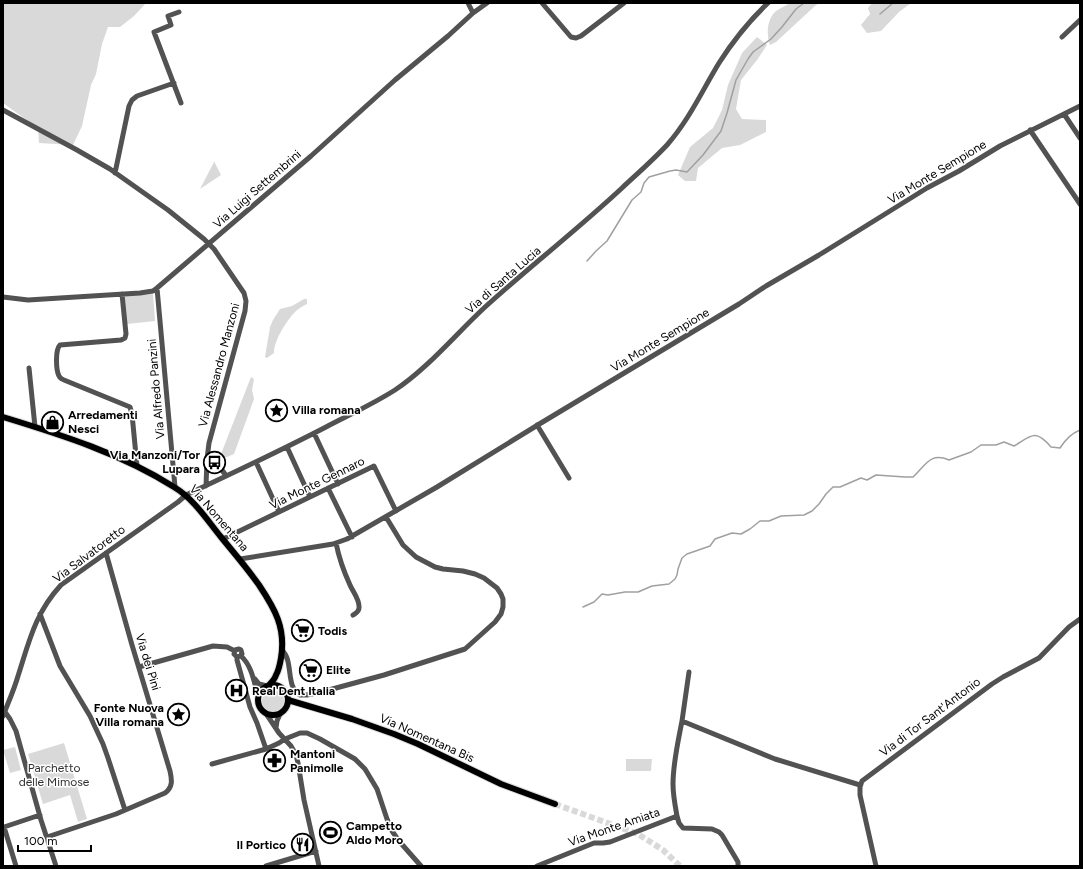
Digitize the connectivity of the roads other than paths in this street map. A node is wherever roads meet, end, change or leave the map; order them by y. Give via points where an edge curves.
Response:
1 (468, 3) edge
2 (486, 3) edge
3 (542, 3) edge
4 (624, 3) edge
5 (768, 3) edge
6 (179, 12) dead end
7 (473, 13) junction
8 (1080, 20) edge
9 (1062, 37) dead end
10 (174, 83) junction
11 (181, 103) dead end
12 (1080, 106) edge
13 (3, 110) edge
14 (1064, 114) junction
15 (1030, 130) junction
16 (1080, 138) edge
17 (114, 173) junction
18 (1080, 204) edge
19 (209, 244) junction
20 (157, 288) junction
21 (122, 294) junction
22 (3, 297) edge
23 (29, 368) dead end
24 (3, 417) edge
25 (537, 425) junction
26 (35, 427) junction
27 (314, 433) junction
28 (287, 447) junction
29 (256, 462) junction
30 (206, 464) junction
31 (137, 466) junction
32 (226, 476) junction
33 (569, 478) dead end
34 (338, 484) junction
35 (206, 486) junction
36 (175, 487) junction
37 (328, 488) junction
38 (186, 495) junction
39 (310, 497) junction
40 (396, 511) junction
41 (279, 512) junction
42 (386, 517) junction
43 (352, 537) junction
44 (223, 539) junction
45 (336, 543) junction
46 (106, 553) junction
47 (240, 559) junction
48 (40, 614) junction
49 (353, 614) dead end
50 (1080, 619) edge
51 (282, 650) junction
52 (237, 654) junction
53 (139, 667) junction
54 (279, 668) junction
55 (689, 672) dead end
56 (254, 679) junction
57 (268, 686) junction
58 (283, 688) junction
59 (258, 696) junction
60 (288, 700) junction
61 (4, 714) edge
62 (280, 714) junction
63 (267, 715) junction
64 (682, 721) junction
65 (276, 729) junction
66 (285, 739) junction
67 (266, 749) junction
68 (212, 764) dead end
69 (860, 785) junction
70 (555, 804) tunnel mouth
71 (125, 810) junction
72 (40, 815) junction
73 (677, 816) junction
74 (47, 837) junction
75 (316, 851) junction
76 (16, 866) edge
77 (56, 866) edge
78 (266, 866) edge
79 (319, 866) edge
80 (421, 866) edge
81 (537, 866) edge
82 (738, 866) edge
83 (876, 866) edge

1 - 7 street
2 - 7 street, Via Luigi Settembrini
3 - 4 street via 571,37 576,38
5 - 27 street, Via di Santa Lucia via 726,52 683,126 643,169 484,308 406,382 372,404
6 - 10 street via 168,16 171,25 154,32
7 - 19 street, Via Luigi Settembrini
8 - 9 street
10 - 11 street
10 - 17 street via 132,100
12 - 14 street, Via Monte Sempione
13 - 17 street, Via Alessandro Manzoni
14 - 15 street, Via Monte Sempione
14 - 16 street
15 - 18 street
15 - 25 street, Via Monte Sempione via 927,188 826,252
17 - 19 street, Via Alessandro Manzoni via 168,210
19 - 20 street, Via Luigi Settembrini
19 - 30 street, Via Alessandro Manzoni via 240,286 246,301 208,446
20 - 21 street, Via Luigi Settembrini via 146,292
20 - 36 street, Via Alfredo Panzini
21 - 22 street, Via Luigi Settembrini via 28,300
21 - 31 street via 125,338 60,344 57,350 57,369 59,376 64,380 130,406
23 - 26 street
24 - 26 main road, Via Nomentana
25 - 33 street
25 - 40 street, Via Monte Sempione
26 - 31 main road, Via Nomentana via 70,438
27 - 28 street, Via di Santa Lucia
27 - 34 street
28 - 29 street, Via di Santa Lucia
28 - 39 street
29 - 32 street, Via di Santa Lucia
29 - 41 street
30 - 32 street via 219,467
30 - 35 street, Via Alessandro Manzoni
31 - 36 main road, Via Nomentana
32 - 35 street, Via di Santa Lucia
34 - 37 street, Via Monte Gennaro
34 - 40 street, Via Monte Gennaro via 374,466
35 - 38 street, Via di Santa Lucia
36 - 38 main road, Via Nomentana
37 - 39 street, Via Monte Gennaro
37 - 43 street
38 - 44 main road, Via Nomentana
38 - 46 street, Via Salvatoretto
39 - 41 street, Via Monte Gennaro
40 - 42 street, Via Monte Sempione
41 - 44 street, Via Monte Gennaro
42 - 43 street, Via Monte Sempione
42 - 51 street via 403,545 416,557 435,567 475,574 497,588 503,603 497,620 465,649 384,675 307,695 298,695 294,691 287,656
43 - 45 street, Via Monte Sempione
44 - 47 main road, Via Nomentana
45 - 47 street, Via Monte Sempione
45 - 49 street via 359,603 359,610
46 - 48 street, Via Salvatoretto via 60,585
46 - 53 street, Via dei Pini
47 - 51 main road, Via Nomentana via 276,612 282,634
48 - 61 street, Via Salvatoretto via 31,633
48 - 71 street via 60,666 90,716 105,748
50 - 69 street, Via di Tor Sant'Antonio via 1039,658 992,684 875,771
51 - 54 main road, Via Nomentana
52 - 53 street via 227,647 213,646
52 - 56 street via 247,662
52 - 67 street via 249,704
53 - 71 street, Via dei Pini via 172,783 165,793
54 - 57 main road, Via Nomentana
54 - 58 main road, Via Nomentana
55 - 64 street, Via Monte Amiata
56 - 57 street
56 - 59 street
57 - 58 main road
57 - 59 main road via 263,688
58 - 60 main road
59 - 63 main road via 259,707
60 - 62 main road via 286,708
60 - 70 main road, Via Nomentana Bis via 394,734 495,781
61 - 72 street via 10,719 16,731
62 - 63 main road
62 - 65 street
63 - 65 street
64 - 69 street via 775,759
64 - 73 street, Via Monte Amiata via 673,776
65 - 66 street
66 - 67 street via 280,744
66 - 75 street via 294,751 298,763
66 - 80 street via 307,733 359,762 377,789 392,831
67 - 68 street
69 - 83 street
71 - 74 street, Via dei Pini
72 - 74 street
72 - 76 street via 4,827
73 - 81 street, Via Monte Amiata via 608,842 594,843
73 - 82 street via 683,828 712,829 721,833
74 - 77 street
75 - 78 street
75 - 79 street

